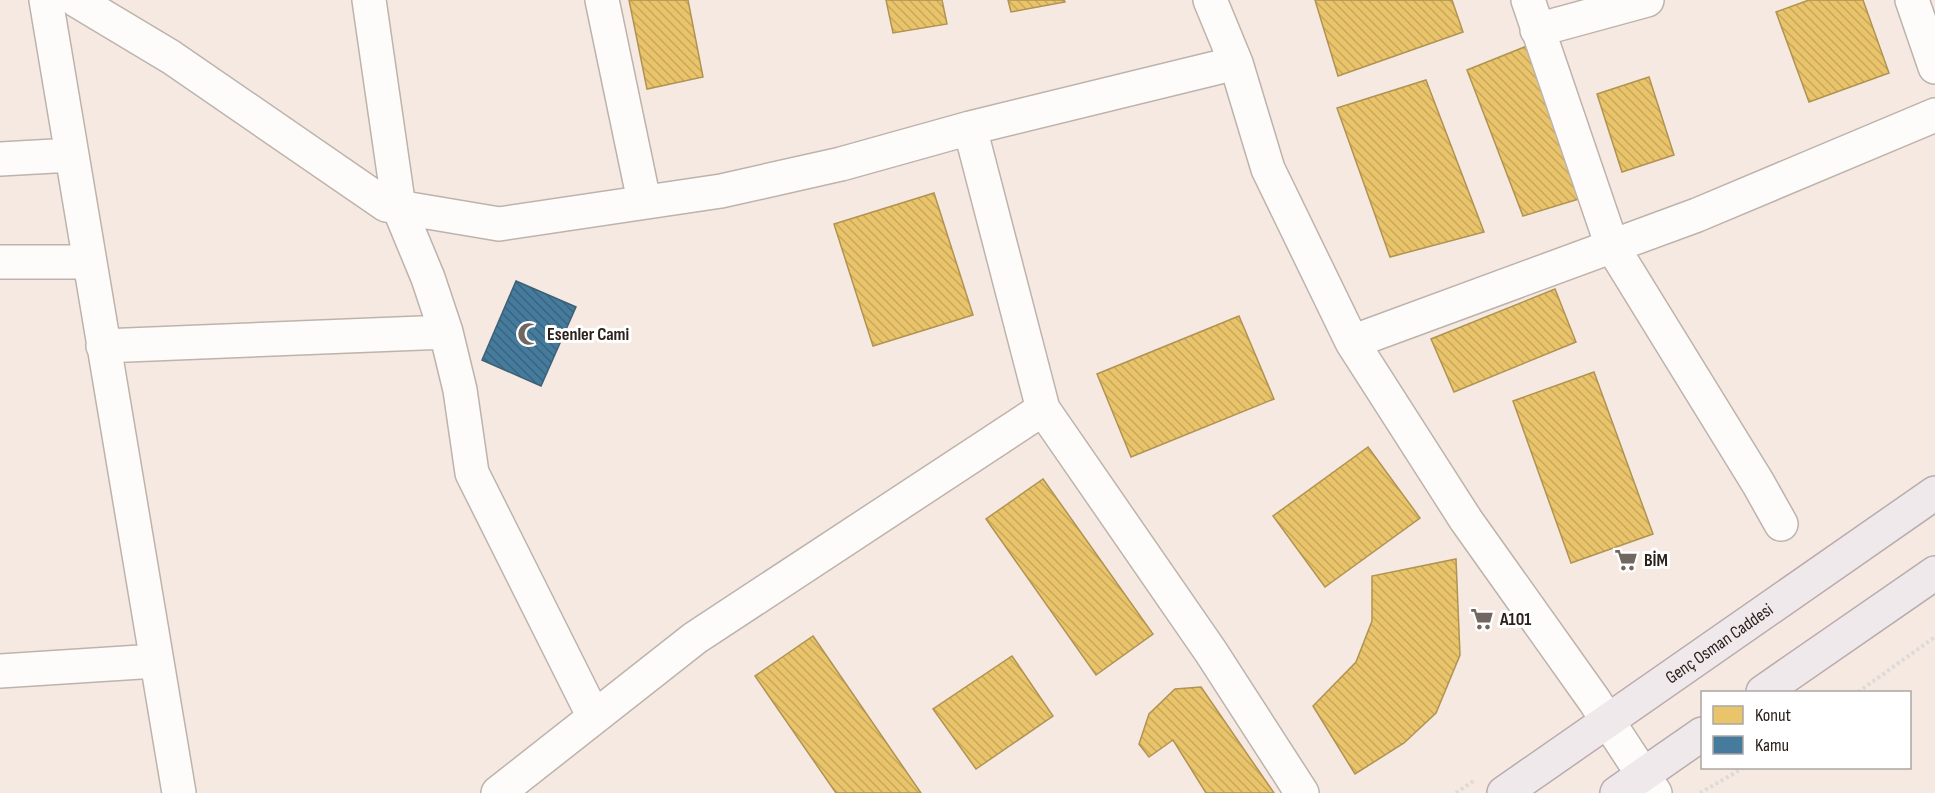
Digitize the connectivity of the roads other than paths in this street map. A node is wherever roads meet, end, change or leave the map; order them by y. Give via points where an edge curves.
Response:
1 (46, 0) edge
2 (76, 0) edge
3 (369, 0) edge
4 (602, 0) edge
5 (1210, 0) edge
6 (1647, 0) edge
7 (1912, 0) edge
8 (1533, 15) edge
9 (1236, 63) junction
10 (1935, 67) edge
11 (1935, 115) edge
12 (970, 128) junction
13 (72, 155) junction
14 (0, 159) edge
15 (644, 201) junction
16 (399, 208) junction
17 (1612, 246) junction
18 (0, 262) edge
19 (89, 262) junction
20 (446, 332) junction
21 (1352, 342) junction
22 (103, 346) junction
23 (1043, 409) junction
24 (1935, 493) edge
25 (1781, 524) dead end
26 (1935, 573) edge
27 (156, 661) junction
28 (0, 670) edge
29 (1766, 691) edge
30 (594, 717) junction
31 (1606, 722) junction
32 (1701, 735) edge
33 (1638, 787) edge
34 (179, 793) edge
35 (498, 793) edge
36 (1302, 793) edge
37 (1504, 793) edge

1 - 13 street
2 - 16 street via 171,57 386,205
3 - 16 street
4 - 15 street
5 - 9 street
6 - 8 street
7 - 10 street
8 - 17 street
9 - 12 street
9 - 21 street via 1268,170
11 - 17 street
12 - 15 street via 841,164 732,188
12 - 23 street
13 - 14 street
13 - 19 street
15 - 16 street via 499,224
16 - 20 street
17 - 21 street
17 - 25 street
18 - 19 street
19 - 22 street
20 - 22 street
20 - 30 street via 460,390 472,473
21 - 31 street via 1466,520
22 - 27 street
23 - 30 street via 695,638
23 - 36 street
24 - 31 main road, Genç Osman Caddesi
26 - 29 main road
27 - 28 street
27 - 34 street
30 - 35 street
31 - 33 street
31 - 37 main road, Genç Osman Caddesi
32 - 33 main road

